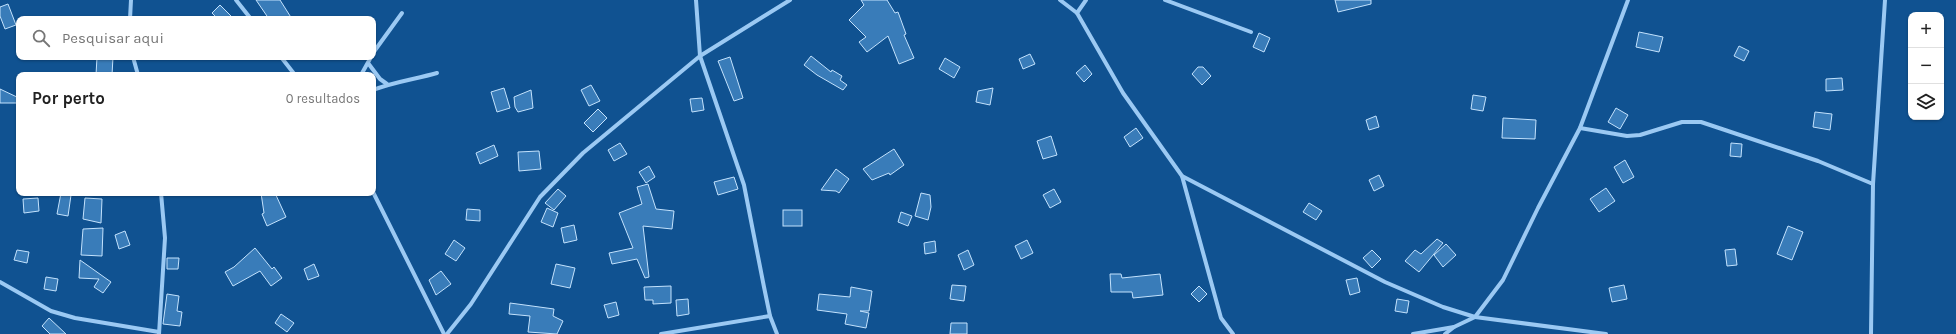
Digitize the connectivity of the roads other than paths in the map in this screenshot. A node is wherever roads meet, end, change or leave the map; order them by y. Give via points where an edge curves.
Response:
1 (131, 0) edge
2 (236, 0) edge
3 (696, 0) edge
4 (790, 0) edge
5 (1060, 0) edge
6 (1086, 0) edge
7 (1165, 0) edge
8 (1628, 0) edge
9 (1885, 0) edge
10 (402, 13) dead end
11 (1077, 13) junction
12 (130, 16) edge
13 (249, 16) edge
14 (1251, 32) dead end
15 (376, 50) edge
16 (700, 56) junction
17 (134, 60) edge
18 (283, 60) edge
19 (370, 60) edge
20 (368, 63) junction
21 (137, 72) edge
22 (293, 72) edge
23 (363, 72) edge
24 (375, 72) edge
25 (376, 73) edge
26 (437, 73) dead end
27 (387, 84) junction
28 (376, 89) edge
29 (1580, 128) junction
30 (1182, 176) junction
31 (1873, 184) junction
32 (162, 196) edge
33 (375, 196) edge
34 (0, 282) edge
35 (770, 316) junction
36 (1475, 317) junction
37 (1454, 327) junction
38 (159, 333) edge
39 (446, 334) edge
40 (661, 334) edge
41 (777, 334) edge
42 (1233, 334) edge
43 (1412, 334) edge
44 (1445, 334) edge
45 (1606, 334) edge
46 (1871, 334) edge

1 - 12 street
2 - 13 street
3 - 16 street
4 - 16 street
5 - 11 street
6 - 11 street
7 - 14 street
8 - 29 street
9 - 31 street
10 - 15 street
11 - 30 street via 1123,93
16 - 35 street via 744,184
16 - 39 street via 583,153 540,197 471,304
17 - 21 street
18 - 22 street
19 - 20 street
20 - 23 street
20 - 24 street
25 - 27 street
26 - 27 street via 402,83
27 - 28 street
29 - 31 street via 1627,136 1640,135 1682,122 1701,122 1818,161
29 - 36 street via 1504,280
30 - 36 street via 1385,282 1443,307
30 - 42 street via 1221,318
31 - 46 street
32 - 38 street via 165,238
33 - 39 street
34 - 38 street via 51,311 75,318
35 - 40 street
35 - 41 street
36 - 37 street
36 - 45 street
37 - 43 street
37 - 44 street

